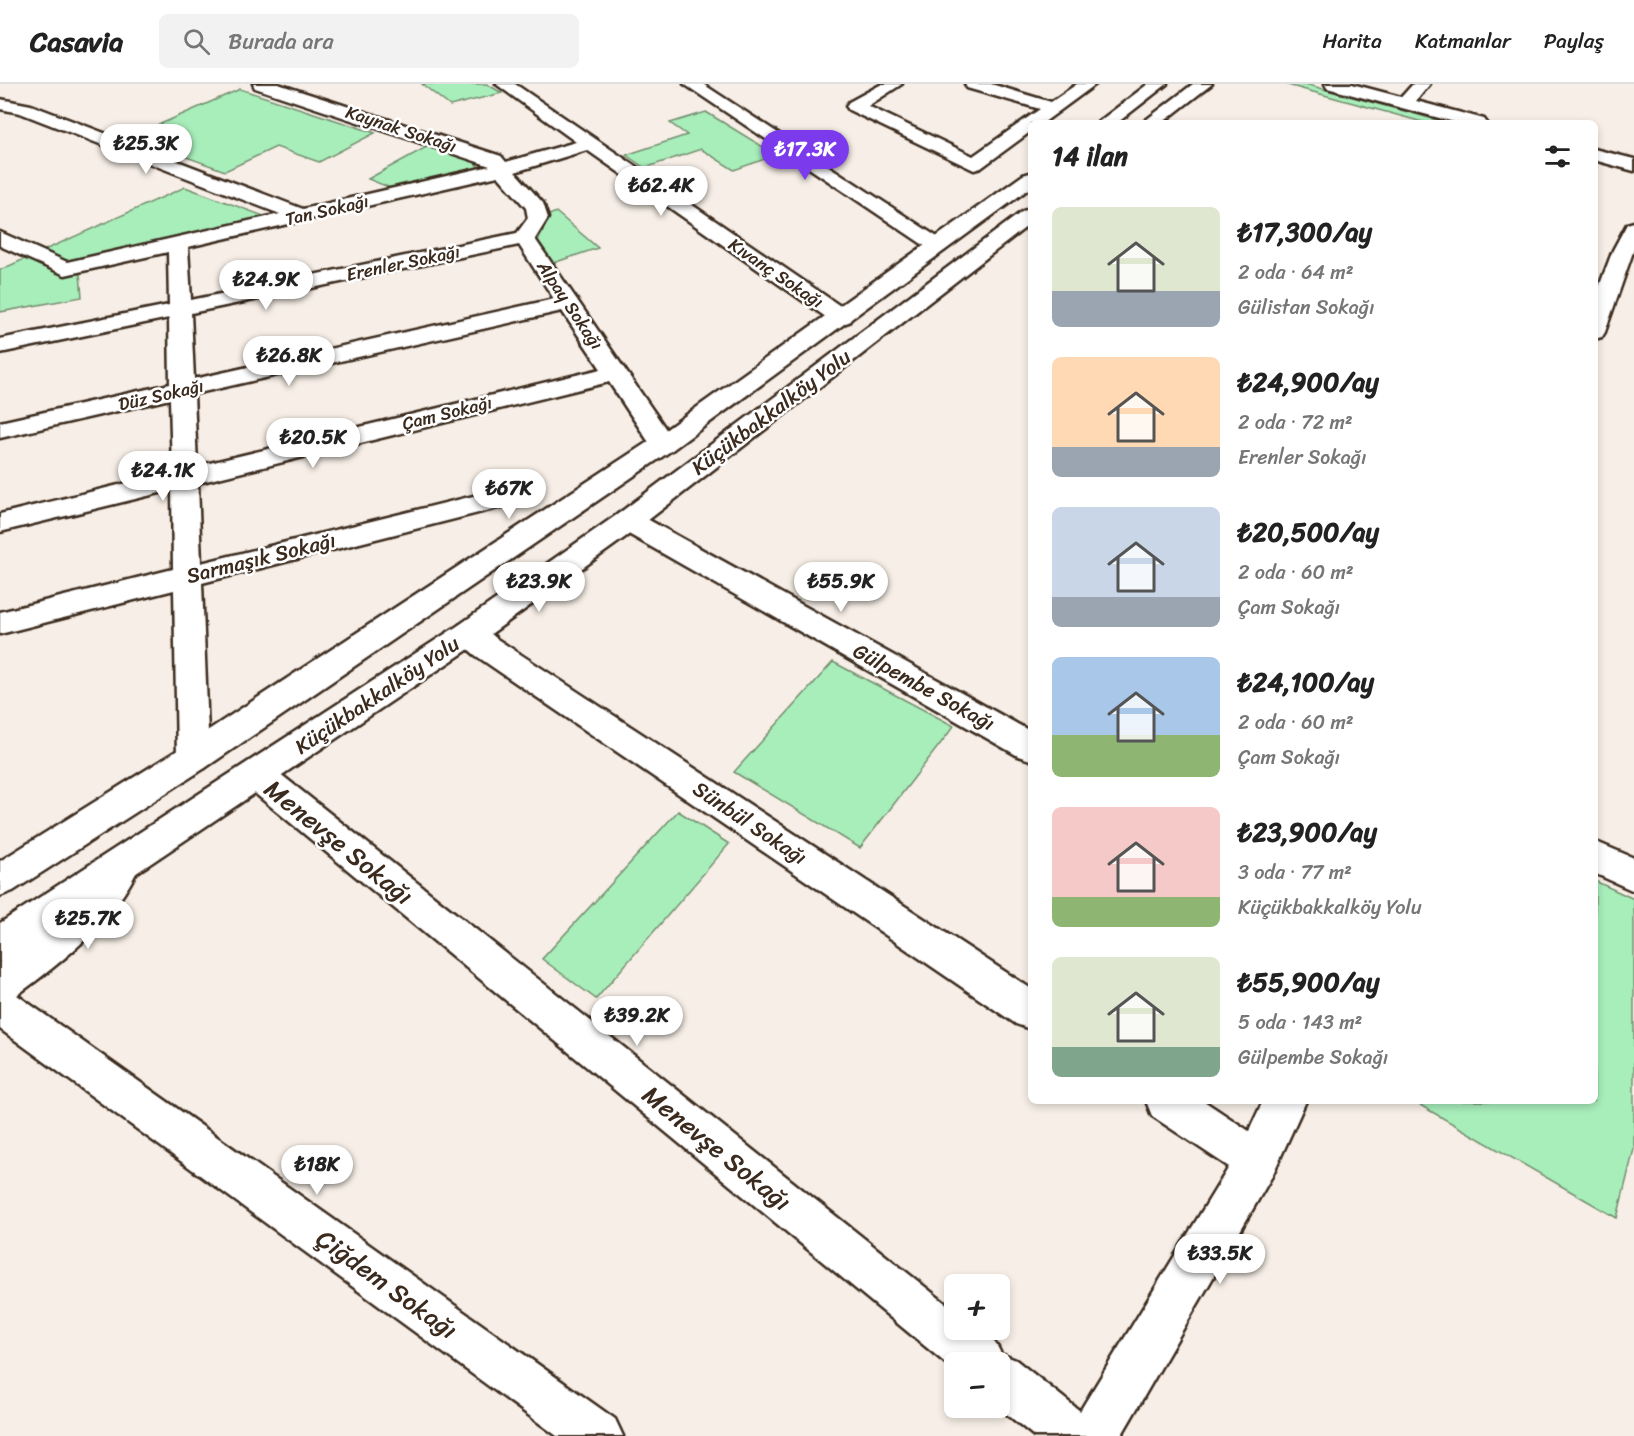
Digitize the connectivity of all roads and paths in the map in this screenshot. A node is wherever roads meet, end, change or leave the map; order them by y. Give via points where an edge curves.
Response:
1 (261, 84) edge
2 (504, 84) edge
3 (692, 84) edge
4 (894, 84) edge
5 (974, 84) edge
6 (1088, 84) edge
7 (1159, 84) edge
8 (1204, 84) edge
9 (1333, 84) edge
10 (1422, 84) edge
11 (327, 87) dead end
12 (299, 96) junction
13 (1405, 103) junction
14 (0, 104) edge
15 (1053, 108) junction
16 (1036, 120) edge
17 (1110, 120) edge
18 (1155, 120) edge
19 (1467, 120) edge
20 (1028, 126) edge
21 (588, 144) junction
22 (1598, 155) edge
23 (1634, 165) edge
24 (504, 169) junction
25 (1028, 180) edge
26 (301, 215) junction
27 (1028, 217) edge
28 (1634, 228) edge
29 (0, 238) edge
30 (524, 238) junction
31 (178, 245) junction
32 (938, 246) junction
33 (1620, 250) edge
34 (568, 303) junction
35 (180, 308) junction
36 (841, 317) junction
37 (1598, 319) edge
38 (0, 346) edge
39 (615, 373) junction
40 (183, 390) junction
41 (0, 430) edge
42 (663, 444) junction
43 (185, 477) junction
44 (522, 493) dead end
45 (628, 521) junction
46 (0, 523) edge
47 (188, 576) junction
48 (0, 623) edge
49 (470, 633) junction
50 (1028, 746) edge
51 (193, 758) junction
52 (257, 775) junction
53 (1598, 858) edge
54 (124, 863) junction
55 (1634, 875) edge
56 (0, 880) edge
57 (0, 944) edge
58 (0, 984) edge
59 (0, 1006) edge
60 (1028, 1009) edge
61 (1172, 1104) edge
62 (1284, 1104) edge
63 (1257, 1161) junction
64 (969, 1352) edge
65 (1010, 1386) edge
66 (598, 1436) edge
67 (1072, 1436) edge
68 (1094, 1436) edge

1 - 12 street, Kaynak Sokağı
2 - 21 street, Kıvanç Sokağı
3 - 32 street
4 - 20 street via 855,106 974,164
5 - 15 street
6 - 15 street
7 - 17 street
8 - 18 street
9 - 13 street
10 - 13 street
11 - 12 street
12 - 24 street, Kaynak Sokağı via 476,153
13 - 19 street
14 - 26 street via 25,109
15 - 16 street
21 - 24 street, Tan Sokağı
21 - 36 street, Kıvanç Sokağı
22 - 23 street
24 - 26 street, Tan Sokağı
24 - 30 street, Alpay Sokağı via 536,207 538,218
25 - 32 street, Küçükbakkalköy Yolu
26 - 31 street, Tan Sokağı
27 - 45 street, Küçükbakkalköy Yolu
28 - 33 street
29 - 31 street, Tan Sokağı via 65,269
30 - 34 street, Alpay Sokağı
30 - 35 street, Erenler Sokağı
31 - 35 street
32 - 36 street, Küçükbakkalköy Yolu
33 - 37 street
34 - 39 street, Alpay Sokağı
34 - 40 street, Düz Sokağı
35 - 38 street, Erenler Sokağı
35 - 40 street
36 - 42 street, Küçükbakkalköy Yolu
39 - 42 street, Alpay Sokağı
39 - 43 street, Çam Sokağı
40 - 41 street, Düz Sokağı
40 - 43 street
42 - 51 street, Küçükbakkalköy Yolu
43 - 46 street, Çam Sokağı
43 - 47 street
44 - 47 street, Sarmaşık Sokağı
45 - 49 street, Küçükbakkalköy Yolu
45 - 50 street, Gülpembe Sokağı
47 - 48 street, Sarmaşık Sokağı
47 - 51 street
49 - 52 street, Küçükbakkalköy Yolu
49 - 60 street, Sünbül Sokağı
51 - 56 street, Küçükbakkalköy Yolu
52 - 54 street, Küçükbakkalköy Yolu
52 - 64 street, Menevşe Sokağı
53 - 55 street
54 - 57 street, Küçükbakkalköy Yolu
54 - 58 street via 83,918
59 - 66 street, Çiğdem Sokağı
61 - 63 street
62 - 63 street
63 - 68 street
65 - 67 street

